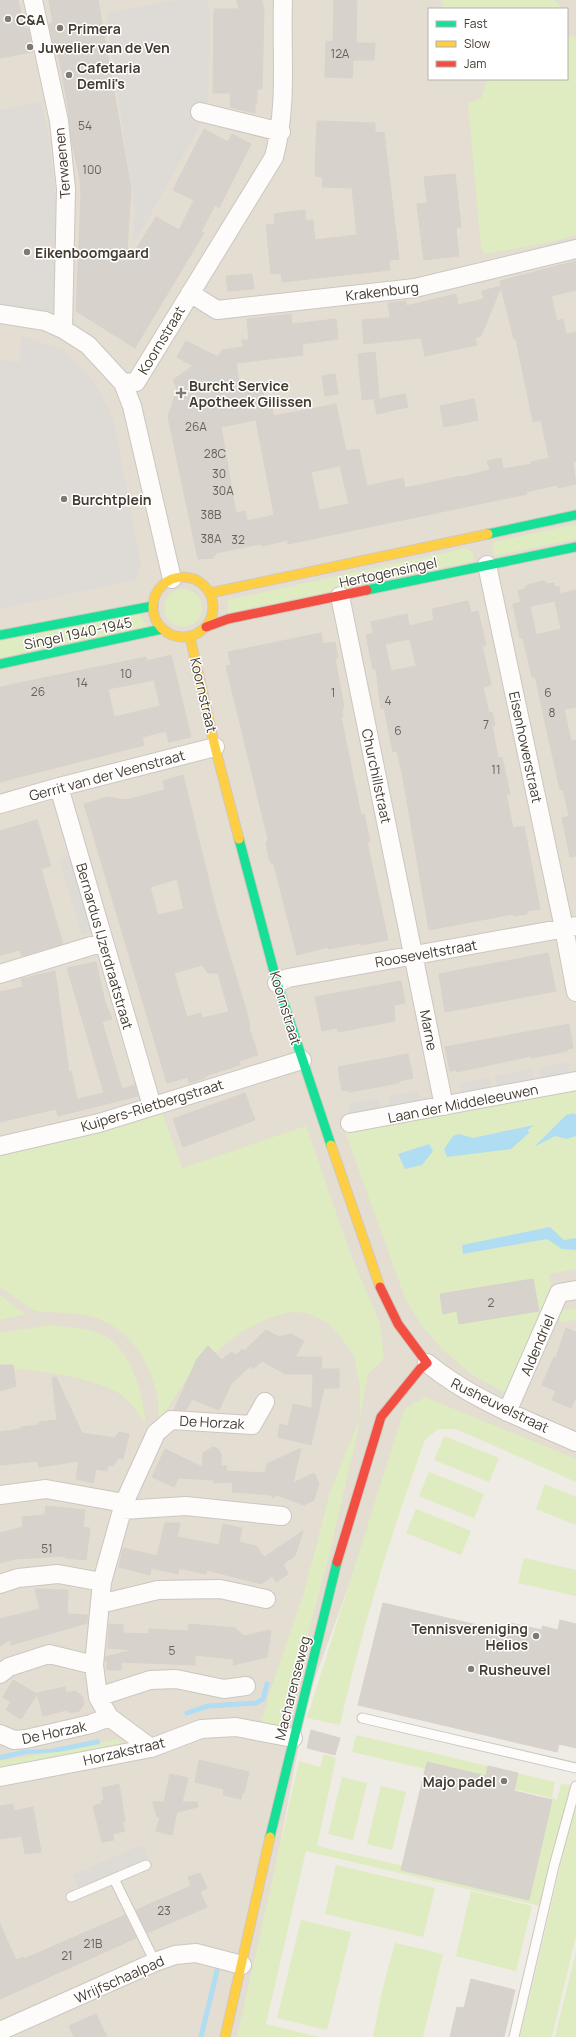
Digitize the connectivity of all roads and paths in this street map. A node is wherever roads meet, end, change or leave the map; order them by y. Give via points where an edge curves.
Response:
1 (33, 0) edge
2 (283, 0) edge
3 (200, 112) dead end
4 (281, 132) junction
5 (576, 249) edge
6 (190, 293) junction
7 (0, 314) edge
8 (63, 329) junction
9 (123, 383) junction
10 (576, 515) edge
11 (576, 547) edge
12 (487, 565) junction
13 (172, 579) junction
14 (210, 593) junction
15 (340, 596) junction
16 (153, 606) junction
17 (206, 626) junction
18 (162, 629) junction
19 (0, 635) edge
20 (190, 637) junction
21 (0, 664) edge
22 (215, 747) junction
23 (58, 786) junction
24 (0, 804) edge
25 (570, 927) edge
26 (104, 942) junction
27 (414, 955) junction
28 (0, 974) edge
29 (277, 983) junction
30 (576, 992) edge
31 (302, 1060) junction
32 (576, 1081) edge
33 (152, 1106) junction
34 (444, 1106) junction
35 (350, 1124) dead end
36 (0, 1146) edge
37 (576, 1290) edge
38 (427, 1363) junction
39 (265, 1402) dead end
40 (507, 1412) junction
41 (576, 1442) edge
42 (0, 1495) edge
43 (123, 1507) junction
44 (282, 1516) dead end
45 (102, 1582) junction
46 (0, 1584) edge
47 (266, 1598) dead end
48 (100, 1604) junction
49 (94, 1665) junction
50 (0, 1674) edge
51 (246, 1686) dead end
52 (98, 1697) junction
53 (109, 1717) junction
54 (362, 1718) dead end
55 (0, 1734) edge
56 (294, 1738) junction
57 (152, 1748) junction
58 (576, 1768) edge
59 (0, 1777) edge
60 (576, 1786) edge
61 (146, 1865) dead end
62 (114, 1879) junction
63 (71, 1897) dead end
64 (155, 1962) junction
65 (242, 1965) junction
66 (0, 2031) edge
67 (225, 2037) edge
68 (514, 2037) edge

1 - 8 street, Terwaenen via 59,121 66,189
2 - 4 street, Koornstraat
3 - 4 street
4 - 6 street, Koornstraat via 274,157
5 - 6 street, Krakenburg via 399,290 217,310
6 - 9 street, Koornstraat via 136,382
7 - 8 street via 45,321
8 - 9 street via 88,345
9 - 13 street, Koornstraat via 132,406
10 - 14 street, Hertogensingel
11 - 12 street, Hertogensingel
12 - 15 street, Hertogensingel
12 - 25 street, Eisenhowerstraat
13 - 14 street via 194,579
13 - 16 street via 158,589
14 - 17 street via 213,610
15 - 17 street, Hertogensingel
15 - 27 street, Churchillstraat
16 - 18 street via 155,619
16 - 19 street, Singel 1940-1945
17 - 20 street
18 - 20 street via 170,635
18 - 21 street, Singel 1940-1945
20 - 22 street, Koornstraat
22 - 23 street, Gerrit van der Veenstraat
22 - 29 street, Koornstraat
23 - 24 street, Gerrit van der Veenstraat
23 - 26 street, Bernardus IJzerdraatstraat
25 - 27 street, Rooseveltstraat
25 - 30 street, Eisenhowerstraat
26 - 28 street
26 - 33 street, Bernardus IJzerdraatstraat
27 - 29 street, Rooseveltstraat via 288,978
27 - 34 street, Marne
29 - 31 street, Koornstraat
31 - 33 street, Kuipers-Rietbergstraat
31 - 38 street, Koornstraat via 380,1286 398,1324
32 - 34 street, Laan der Middeleeuwen
33 - 36 street, Kuipers-Rietbergstraat via 99,1123
34 - 35 street, Laan der Middeleeuwen
37 - 40 street, Aldendriel via 559,1293
38 - 40 street, Rusheuvelstraat via 466,1392
38 - 56 street, Macharenseweg via 381,1417 335,1568
39 - 43 street, De Horzak via 252,1425 171,1420 156,1432
40 - 41 street, Rusheuvelstraat
42 - 43 street via 46,1489
43 - 44 street via 186,1506
43 - 45 street, De Horzak
45 - 46 street via 58,1574 18,1578
45 - 48 street, De Horzak
47 - 48 street via 220,1589 158,1590
48 - 49 street, De Horzak
49 - 50 street via 49,1654 8,1666
49 - 52 street, De Horzak
51 - 52 street via 224,1689 176,1679 150,1680
52 - 53 street, De Horzak
53 - 55 street, De Horzak via 91,1724 26,1739 14,1740
53 - 57 street, De Horzak
54 - 58 lane
56 - 57 street, Horzakstraat via 236,1727 201,1729
56 - 65 street, Macharenseweg
57 - 59 street, Horzakstraat
60 - 68 lane via 554,1866
61 - 62 lane
62 - 63 lane
62 - 64 lane
64 - 65 street, Wrijfschaalpad via 175,1955 196,1954
64 - 66 street, Wrijfschaalpad
65 - 67 street, Macharenseweg

